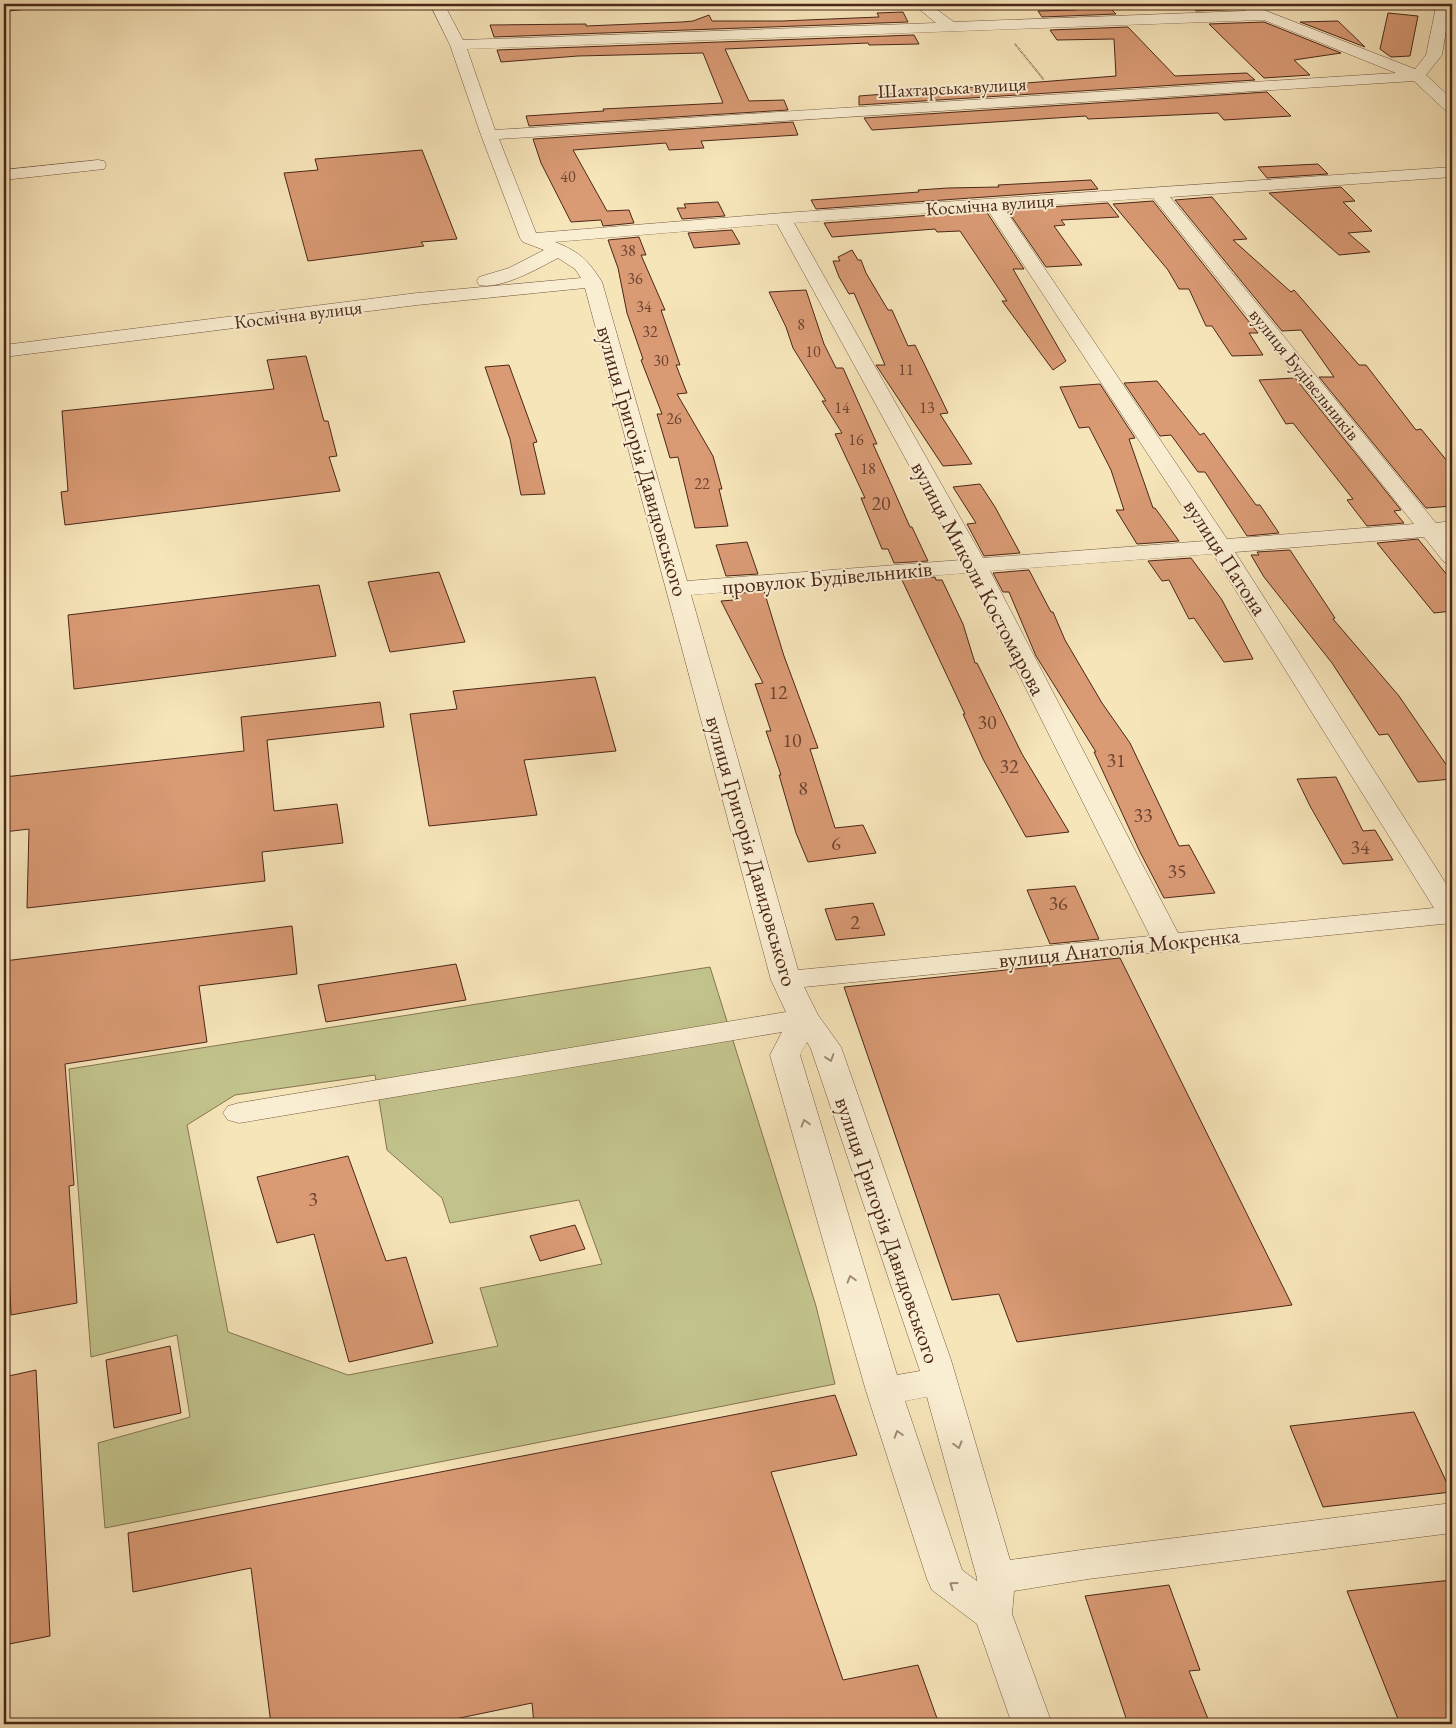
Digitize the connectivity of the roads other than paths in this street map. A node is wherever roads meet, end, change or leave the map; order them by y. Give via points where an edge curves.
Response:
1 (437, 4) edge
2 (920, 4) edge
3 (1238, 4) edge
4 (1442, 4) edge
5 (1267, 15) junction
6 (951, 27) junction
7 (458, 45) junction
8 (1418, 76) junction
9 (1452, 108) edge
10 (489, 135) junction
11 (98, 165) dead end
12 (1452, 172) edge
13 (4, 174) edge
14 (1158, 192) junction
15 (992, 204) junction
16 (783, 218) junction
17 (528, 238) junction
18 (559, 250) junction
19 (594, 282) junction
20 (417, 299) junction
21 (4, 351) edge
22 (1441, 529) edge
23 (1220, 546) junction
24 (1452, 556) edge
25 (974, 565) junction
26 (680, 589) junction
27 (1452, 915) edge
28 (1168, 942) junction
29 (786, 980) junction
30 (804, 1018) junction
31 (238, 1113) dead end
32 (939, 1381) junction
33 (884, 1391) junction
34 (1452, 1518) edge
35 (994, 1596) junction
36 (1032, 1724) edge

1 - 7 street
2 - 6 street
3 - 5 street
4 - 8 street via 1434,55
5 - 6 street
5 - 8 street
6 - 7 street
7 - 10 street
8 - 9 street
8 - 10 street, Шахтарська вулиця
10 - 17 street
11 - 13 street
12 - 14 street, Космічна вулиця
14 - 15 street, Космічна вулиця
14 - 22 street, вулиця Будівельників
15 - 16 street, Космічна вулиця
15 - 23 street, вулиця Патона
16 - 17 street, Космічна вулиця
16 - 25 street, вулиця Миколи Костомарова
17 - 18 street, вулиця Григорія Давидовського
18 - 19 street, вулиця Григорія Давидовського via 582,265
18 - 20 street via 516,272
19 - 20 street, Космічна вулиця
19 - 26 street, вулиця Григорія Давидовського
20 - 21 street, Космічна вулиця
22 - 23 street, провулок Будівельників
22 - 24 street, вулиця Будівельників
23 - 25 street, провулок Будівельників
23 - 27 street, вулиця Патона
25 - 26 street, провулок Будівельників
25 - 28 street, вулиця Миколи Костомарова
26 - 29 street, вулиця Григорія Давидовського
27 - 28 street, вулиця Анатолія Мокренка
28 - 29 street, вулиця Анатолія Мокренка
29 - 30 street, вулиця Григорія Давидовського
30 - 31 street
30 -> 32 street, вулиця Григорія Давидовського via 826,1047
33 -> 30 street via 785,1056
32 - 33 street
32 -> 35 street, вулиця Григорія Давидовського
35 -> 33 street via 946,1579
34 - 35 street via 1088,1564
35 - 36 street, вулиця Григорія Давидовського

